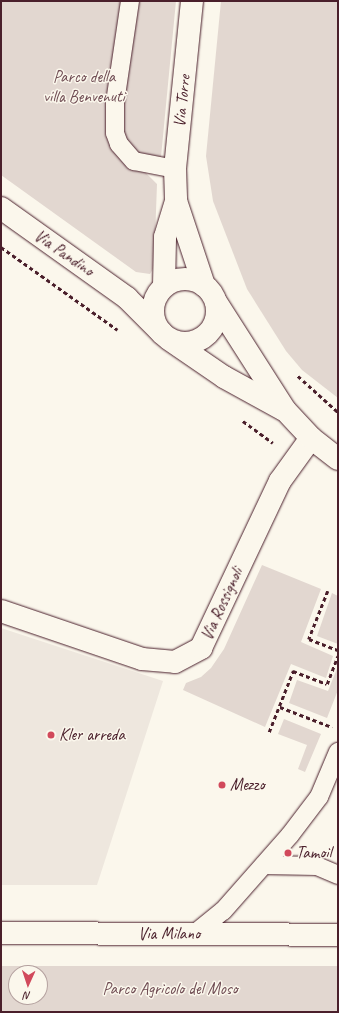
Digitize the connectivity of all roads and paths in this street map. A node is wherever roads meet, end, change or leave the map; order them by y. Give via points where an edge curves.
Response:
1 (130, 1) edge
2 (192, 1) edge
3 (175, 169) junction
4 (176, 201) junction
5 (1, 208) edge
6 (1, 247) edge
7 (161, 290) junction
8 (210, 294) junction
9 (127, 298) junction
10 (123, 334) dead end
11 (166, 336) junction
12 (292, 371) dead end
13 (285, 410) junction
14 (338, 412) edge
15 (238, 418) dead end
16 (311, 438) junction
17 (338, 458) edge
18 (295, 460) junction
19 (328, 591) dead end
20 (1, 611) edge
21 (338, 650) edge
22 (338, 656) edge
23 (280, 707) junction
24 (338, 730) edge
25 (269, 732) dead end
26 (338, 752) edge
27 (264, 865) junction
28 (338, 874) edge
29 (1, 933) edge
30 (193, 935) junction
31 (338, 935) edge

1 - 3 lane via 114,103 115,133 119,144 134,161
2 - 3 street, Via Torre
3 - 4 street, Via Torre
4 - 7 street, Via Torre via 165,237
4 - 8 street, Via Torre
5 - 9 street, Via Pandino
6 - 10 path
7 - 8 street via 184,278
7 - 9 street
7 - 11 street via 152,314
8 - 11 street via 217,313 209,332 191,342
8 - 13 street, Via Pandino
9 - 11 street, Via Pandino
11 - 13 street, Via Pandino via 224,377
12 - 14 path
13 - 16 street, Via Pandino
15 - 18 path
16 - 17 street, Via Pandino
16 - 18 street, Via Rossignoli
18 - 20 street, Via Rossignoli via 280,481 201,648 175,662 142,658
19 - 21 path via 309,639
22 - 23 path via 328,684 293,671
23 - 24 path
23 - 25 path
26 - 27 lane via 319,797
27 - 28 lane via 317,866
27 - 30 lane via 223,911
29 - 30 street, Via Milano
30 - 31 street, Via Milano

